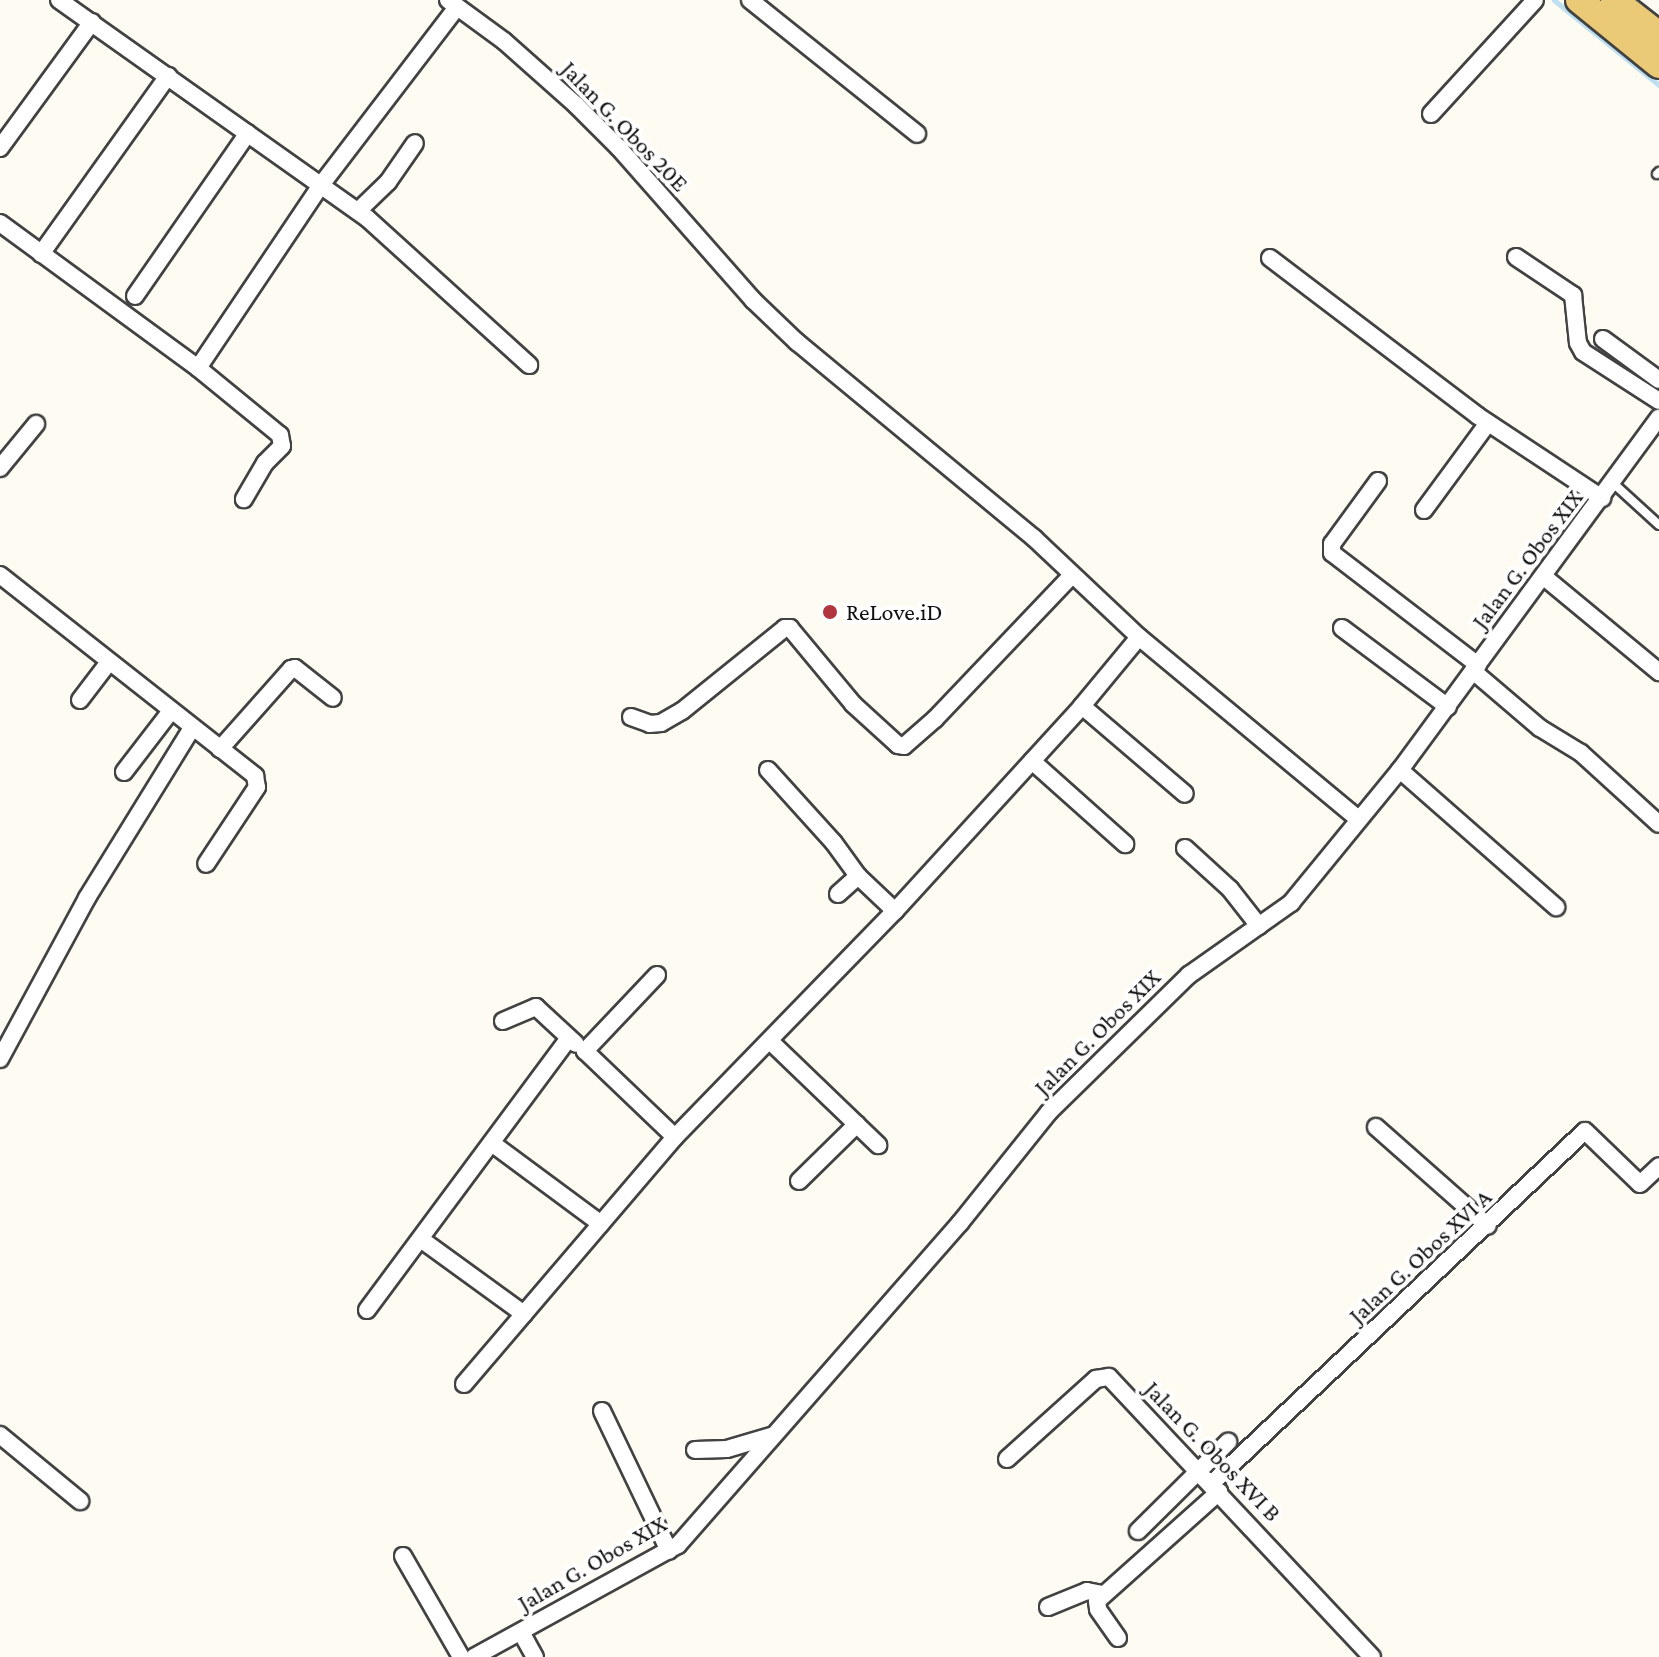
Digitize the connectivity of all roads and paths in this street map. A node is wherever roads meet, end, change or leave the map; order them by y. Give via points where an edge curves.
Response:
1 (59, 0) edge
2 (750, 0) edge
3 (1535, 0) edge
4 (1579, 0) edge
5 (1622, 2) edge
6 (453, 3) edge
7 (92, 22) junction
8 (1659, 35) edge
9 (1659, 65) edge
10 (168, 76) junction
11 (1431, 114) dead end
12 (248, 133) junction
13 (917, 134) dead end
14 (415, 143) dead end
15 (0, 148) edge
16 (321, 185) junction
17 (358, 211) junction
18 (0, 223) edge
19 (41, 254) junction
20 (1516, 257) dead end
21 (1270, 258) dead end
22 (135, 296) dead end
23 (1603, 339) dead end
24 (529, 365) dead end
25 (198, 368) junction
26 (1659, 380) edge
27 (1659, 401) edge
28 (1659, 418) edge
29 (1488, 423) junction
30 (36, 424) dead end
31 (0, 468) edge
32 (1378, 481) dead end
33 (1613, 483) junction
34 (1602, 498) junction
35 (244, 499) dead end
36 (1424, 510) dead end
37 (1659, 525) edge
38 (0, 575) edge
39 (1071, 576) junction
40 (1543, 576) junction
41 (1342, 628) dead end
42 (1139, 637) junction
43 (109, 662) junction
44 (1476, 668) junction
45 (1659, 672) edge
46 (333, 698) dead end
47 (80, 700) dead end
48 (1082, 706) junction
49 (1448, 707) junction
50 (171, 711) junction
51 (631, 717) dead end
52 (192, 728) junction
53 (220, 749) junction
54 (1032, 761) junction
55 (768, 770) dead end
56 (1400, 770) junction
57 (124, 772) dead end
58 (1185, 794) dead end
59 (1357, 818) junction
60 (1659, 824) edge
61 (1125, 844) dead end
62 (1185, 848) dead end
63 (206, 864) dead end
64 (858, 876) junction
65 (838, 894) dead end
66 (1556, 907) dead end
67 (895, 911) junction
68 (1259, 926) junction
69 (657, 975) dead end
70 (503, 1021) dead end
71 (569, 1038) junction
72 (771, 1042) junction
73 (585, 1051) junction
74 (0, 1059) edge
75 (857, 1124) junction
76 (1376, 1127) dead end
77 (675, 1137) junction
78 (493, 1144) junction
79 (878, 1145) dead end
80 (1659, 1166) edge
81 (799, 1181) dead end
82 (601, 1224) junction
83 (1488, 1226) junction
84 (422, 1240) junction
85 (367, 1310) dead end
86 (524, 1314) junction
87 (464, 1384) dead end
88 (602, 1411) dead end
89 (0, 1435) edge
90 (772, 1436) junction
91 (1228, 1442) dead end
92 (695, 1450) dead end
93 (1007, 1459) dead end
94 (1198, 1470) junction
95 (1215, 1488) junction
96 (80, 1501) dead end
97 (1138, 1531) dead end
98 (669, 1551) junction
99 (403, 1556) dead end
100 (1103, 1594) junction
101 (1048, 1607) dead end
102 (521, 1632) junction
103 (1118, 1638) dead end
104 (461, 1657) edge
105 (474, 1657) edge
106 (535, 1657) edge
107 (1372, 1657) edge

1 - 7 street
2 - 13 street
3 - 11 street
4 - 9 main road
5 - 8 main road
6 - 16 street
6 - 39 street, Jalan G. Obos 20E via 576,105 753,300 842,381 1034,538
7 - 10 street
7 - 15 street
10 - 12 street
10 - 19 street
12 - 16 street
12 - 22 street
14 - 17 street via 388,182
16 - 17 street
16 - 25 street
17 - 24 street
18 - 19 street
19 - 25 street
20 - 27 street via 1573,295 1583,352
21 - 29 street
23 - 26 street
25 - 35 street via 282,437 282,446
28 - 33 street, Jalan G. Obos XIX
29 - 34 street
29 - 36 street
30 - 31 street
32 - 44 street via 1332,544 1332,553
33 - 34 street, Jalan G. Obos XIX
33 - 37 lane
34 - 40 street, Jalan G. Obos XIX
38 - 43 street
39 - 42 street, Jalan G. Obos 20E
39 - 51 street via 904,746 853,704 790,628 661,723
40 - 44 street, Jalan G. Obos XIX
40 - 45 street
41 - 49 street
42 - 48 street
42 - 59 street, Jalan G. Obos 20E
43 - 47 street
43 - 50 street
44 - 49 street, Jalan G. Obos XIX
44 - 60 street via 1540,728 1581,753
46 - 53 street via 291,669
48 - 54 street
48 - 58 street
49 - 56 street, Jalan G. Obos XIX
50 - 52 street
50 - 57 street
52 - 53 street
52 - 74 street via 87,898
53 - 63 street via 258,783
54 - 61 street
54 - 67 street
55 - 64 street
56 - 59 street, Jalan G. Obos XIX
56 - 66 street
59 - 68 street, Jalan G. Obos XIX via 1291,903
62 - 68 street via 1230,889
64 - 65 street
64 - 67 street
67 - 72 street
68 - 90 street, Jalan G. Obos XIX via 1189,975 1075,1085
69 - 73 street
70 - 71 street via 536,1007
71 - 73 street
71 - 78 street
72 - 75 street
72 - 77 street
73 - 77 street
75 - 79 street
75 - 81 street
76 - 83 street
77 - 82 street
78 - 82 street
78 - 84 street
80 - 83 street, Jalan G. Obos XVI A via 1640,1184 1585,1131
82 - 86 street
83 - 95 street, Jalan G. Obos XVI A
84 - 85 street
84 - 86 street
86 - 87 street
88 - 98 street
89 - 96 street
90 - 92 street via 727,1449
90 - 98 street, Jalan G. Obos XIX
91 - 94 street
93 - 94 street, Jalan G. Obos XVI B via 1102,1376 1109,1377
94 - 95 street, Jalan G. Obos XVI B
94 - 97 street
95 - 100 street, Jalan G. Obos XVI A
95 - 107 street, Jalan G. Obos XVI B
98 - 102 street, Jalan G. Obos XIX
99 - 104 street
100 - 101 street via 1087,1591
100 - 103 street via 1098,1609
102 - 105 street, Jalan G. Obos XIX
102 - 106 street, Jalan G. Obos XIX

